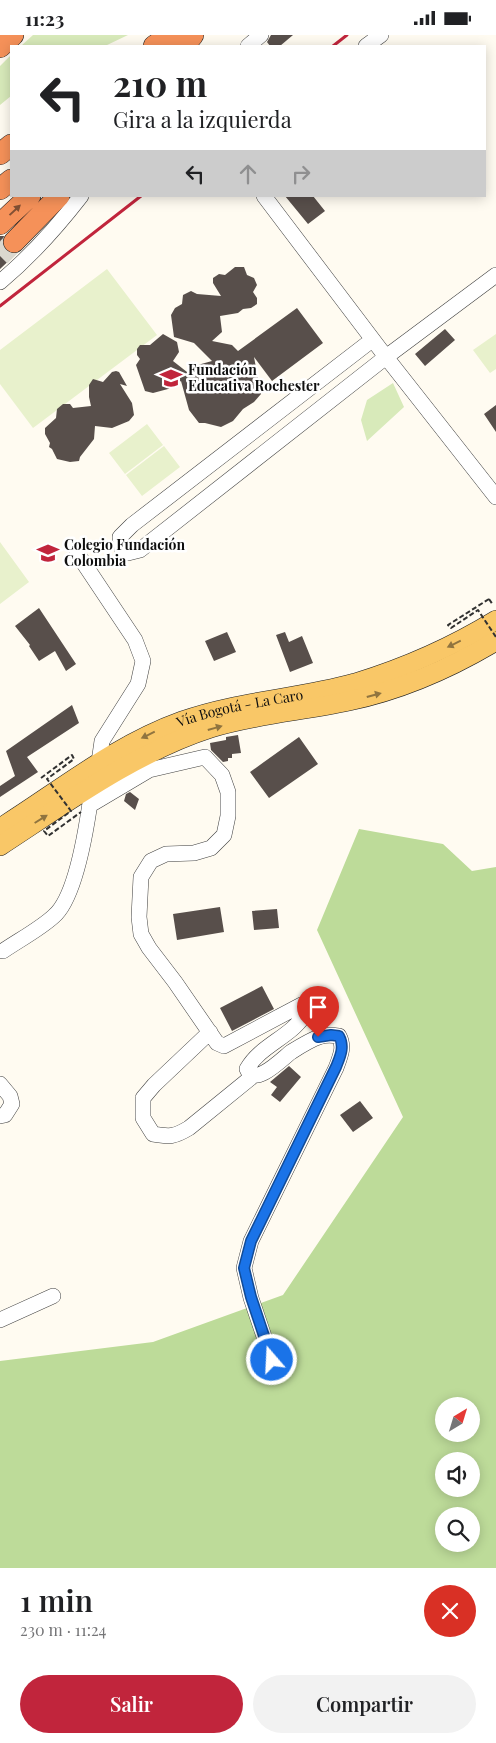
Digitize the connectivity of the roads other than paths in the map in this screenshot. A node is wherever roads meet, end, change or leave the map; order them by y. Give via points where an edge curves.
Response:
1 (12, 35) edge
2 (170, 35) edge
3 (184, 35) edge
4 (193, 35) edge
5 (261, 35) edge
6 (381, 35) edge
7 (155, 45) edge
8 (172, 45) edge
9 (185, 45) edge
10 (249, 45) edge
11 (367, 45) edge
12 (0, 47) edge
13 (10, 146) edge
14 (0, 154) edge
15 (10, 181) edge
16 (0, 189) edge
17 (29, 197) edge
18 (58, 197) edge
19 (76, 197) edge
20 (80, 197) edge
21 (265, 197) edge
22 (0, 224) tunnel mouth
23 (14, 242) tunnel mouth
24 (0, 273) edge
25 (496, 275) edge
26 (0, 282) edge
27 (372, 340) junction
28 (386, 357) junction
29 (496, 497) edge
30 (77, 553) dead end
31 (496, 620) edge
32 (496, 639) edge
33 (99, 762) junction
34 (88, 801) junction
35 (0, 828) edge
36 (0, 846) edge
37 (3, 951) dead end
38 (210, 1032) junction
39 (253, 1076) junction
40 (0, 1084) edge
41 (0, 1117) edge
42 (53, 1296) dead end
43 (0, 1320) edge
44 (272, 1360) dead end

1 - 12 highway
2 - 7 highway
3 - 8 highway
4 - 9 highway
5 - 10 street
6 - 11 street
13 - 14 highway
15 - 16 highway
22 -> 17 highway
18 - 23 highway
19 - 24 street
20 - 26 street via 61,221
21 - 27 street
25 - 28 street
27 - 28 street
27 - 28 street via 132,525 120,537 122,549 128,553 140,550
28 - 29 street
30 - 33 street via 135,640 143,661 138,684 102,741
31 -> 33 main road, Vía Bogotá - La Caro via 451,645 391,670 354,683 238,706 182,721 150,734
34 -> 32 main road, Vía Bogotá - La Caro via 154,751 188,736 241,721 375,695 442,670
33 - 35 main road, Vía Bogotá - La Caro
36 -> 34 main road, Vía Bogotá - La Caro
34 - 37 street via 75,877 63,904 55,916
34 - 38 street via 149,770 205,757 222,775 228,792 224,835 211,848 166,855 151,861 141,877 139,917 141,935 149,948
38 - 39 street via 217,1043 224,1046 301,1005 311,1003 311,1008 293,1028 251,1062 247,1069
38 - 39 street via 143,1099 143,1118 153,1134 169,1137 190,1129
39 - 44 street via 270,1069 318,1037 339,1036 342,1042 336,1067 251,1241 244,1268
40 - 41 street via 10,1096 12,1105
42 - 43 street

